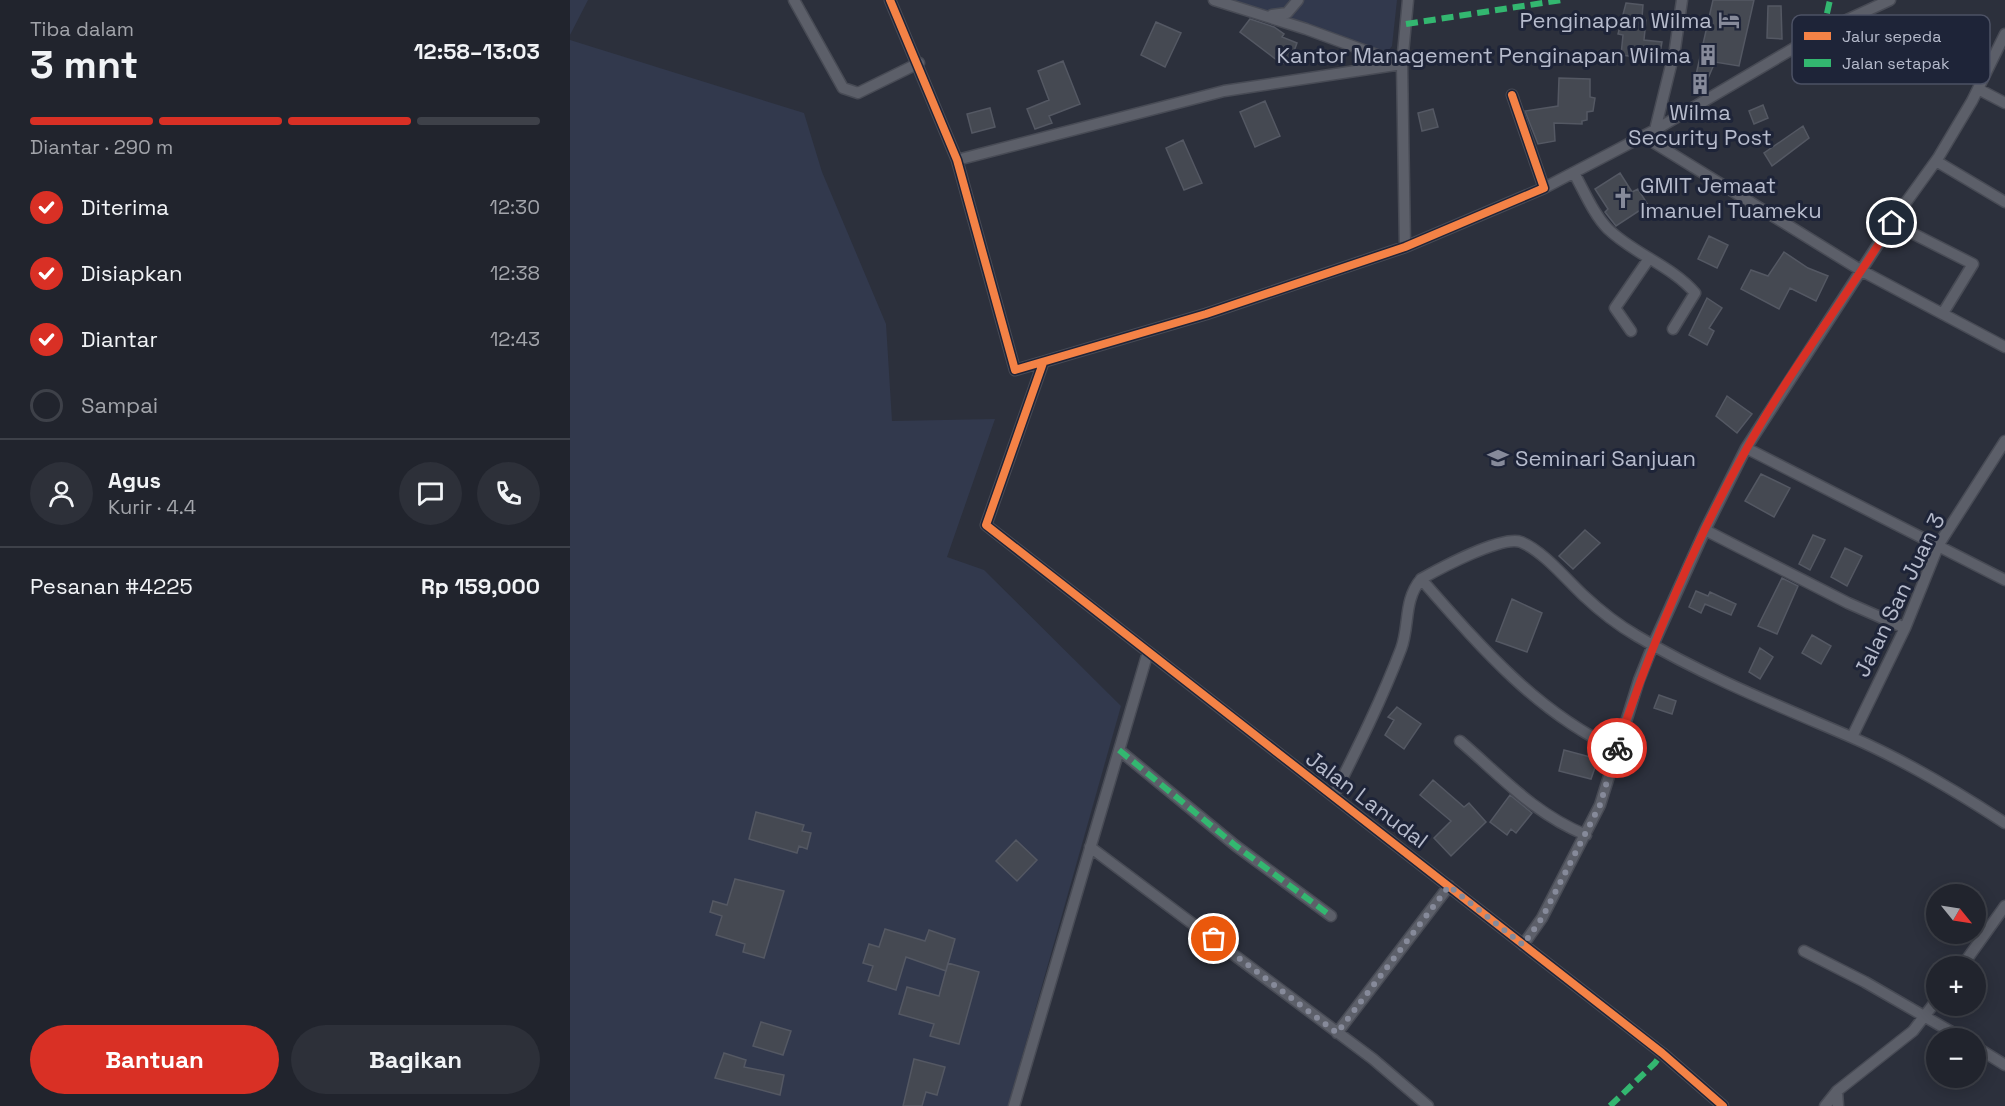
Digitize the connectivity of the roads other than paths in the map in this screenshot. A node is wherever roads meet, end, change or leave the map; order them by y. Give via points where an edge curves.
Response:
1 (794, 0) edge
2 (890, 0) edge
3 (1214, 0) edge
4 (1230, 0) edge
5 (1298, 0) edge
6 (1408, 0) edge
7 (1682, 0) edge
8 (1890, 0) edge
9 (1857, 15) edge
10 (2005, 34) edge
11 (1792, 49) edge
12 (919, 63) junction
13 (1402, 64) junction
14 (1990, 65) edge
15 (1980, 84) edge
16 (1978, 89) junction
17 (1512, 95) dead end
18 (2005, 103) edge
19 (1654, 130) junction
20 (1644, 136) junction
21 (957, 160) junction
22 (1936, 161) junction
23 (1574, 173) junction
24 (1544, 188) junction
25 (2005, 202) edge
26 (1892, 223) junction
27 (1405, 247) junction
28 (1648, 260) junction
29 (1862, 271) junction
30 (1942, 312) junction
31 (1673, 329) dead end
32 (1631, 331) dead end
33 (2005, 347) edge
34 (1043, 363) junction
35 (2005, 441) edge
36 (1746, 448) junction
37 (1705, 530) junction
38 (1940, 544) junction
39 (1421, 579) junction
40 (2005, 580) edge
41 (1905, 628) junction
42 (1653, 645) junction
43 (1148, 652) junction
44 (1852, 737) junction
45 (1460, 741) dead end
46 (1616, 749) junction
47 (1119, 750) junction
48 (1334, 795) junction
49 (2005, 823) edge
50 (1586, 835) junction
51 (1090, 847) junction
52 (1449, 886) junction
53 (2005, 906) edge
54 (1331, 915) dead end
55 (1523, 945) junction
56 (1804, 951) dead end
57 (1969, 956) edge
58 (1925, 1016) junction
59 (1945, 1028) edge
60 (1337, 1033) junction
61 (1986, 1053) edge
62 (2005, 1065) edge
63 (1837, 1091) junction
64 (1014, 1106) edge
65 (1428, 1106) edge
66 (1723, 1106) edge
67 (1825, 1106) edge
68 (1838, 1106) edge

1 - 12 street via 843,88 858,93
2 - 12 street
3 - 13 street
4 - 5 street via 1276,15 1287,13
6 - 13 street
7 - 19 street via 1675,49
8 - 9 street
10 - 14 street
11 - 19 street
12 - 21 street
13 - 21 street via 1224,91
13 - 27 street
15 - 16 street
16 - 18 street
16 - 22 street
17 - 24 street
19 - 20 street
20 - 23 street
20 - 29 street
21 - 34 street via 1015,370
22 - 25 street
22 - 26 street
23 - 24 street
23 - 28 street via 1606,228
24 - 27 street
26 - 29 street
26 - 30 street via 1973,264
27 - 34 street via 1206,314
28 - 31 street via 1695,293
28 - 32 street via 1615,308
29 - 30 street
29 - 36 street
30 - 33 street
34 - 43 street, Jalan Lanudal via 986,525
35 - 38 street, Jalan San Juan 3
36 - 37 street
36 - 38 street
37 - 41 street
37 - 42 street
38 - 40 street
38 - 41 street, Jalan San Juan 3
39 - 42 street via 1503,543 1520,542 1557,569 1603,613
39 - 46 street via 1515,681 1582,733
39 - 48 street via 1409,600 1402,646
41 - 44 street, Jalan San Juan 3
42 - 44 street
42 - 46 street
43 - 47 street
43 - 48 street, Jalan Lanudal
44 - 49 street via 1967,798
45 - 50 street via 1535,808
46 - 50 street via 1600,805
47 - 51 street
47 - 54 street via 1236,846
48 - 52 street, Jalan Lanudal
50 - 55 street via 1542,918
51 - 60 street
51 - 64 street
52 - 55 street, Jalan Lanudal
52 - 60 street
53 - 57 street
55 - 66 street, Jalan Lanudal via 1662,1053
56 - 58 street
58 - 59 street
58 - 63 street
60 - 65 street
61 - 62 street
63 - 67 street
63 - 68 street

